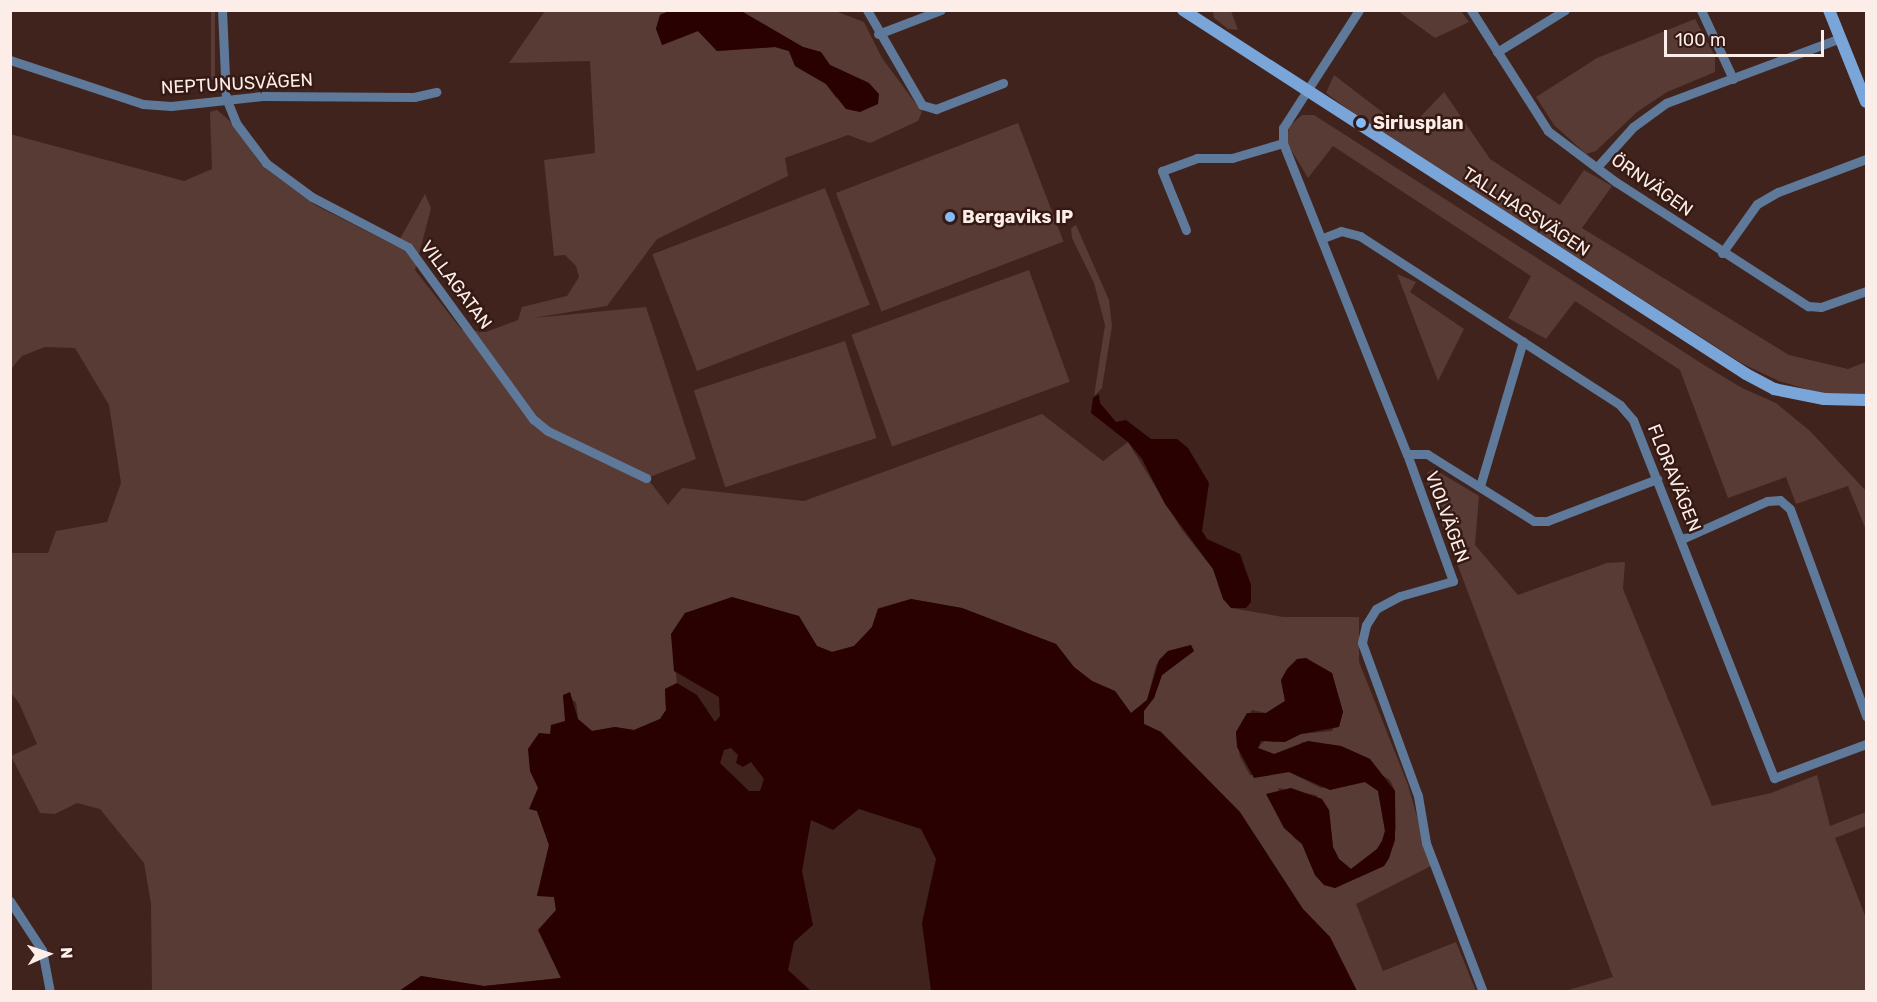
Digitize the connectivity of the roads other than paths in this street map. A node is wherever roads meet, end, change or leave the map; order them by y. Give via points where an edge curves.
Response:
1 (222, 10) edge
2 (867, 10) edge
3 (1184, 10) edge
4 (1359, 10) edge
5 (1471, 10) edge
6 (1565, 10) edge
7 (1701, 10) edge
8 (1829, 10) edge
9 (938, 11) edge
10 (1201, 15) edge
11 (878, 34) junction
12 (1841, 38) junction
13 (1497, 52) junction
14 (10, 60) edge
15 (1733, 79) junction
16 (1003, 83) dead end
17 (1308, 90) junction
18 (436, 92) dead end
19 (226, 98) junction
20 (1866, 102) edge
21 (1283, 143) junction
22 (1866, 159) edge
23 (1597, 167) junction
24 (1186, 230) dead end
25 (1323, 238) junction
26 (1722, 253) junction
27 (1866, 291) edge
28 (1523, 341) junction
29 (1866, 400) edge
30 (1407, 454) junction
31 (646, 478) dead end
32 (1657, 479) junction
33 (1480, 486) junction
34 (1682, 539) junction
35 (1866, 716) edge
36 (1866, 744) edge
37 (10, 901) edge
38 (50, 992) edge
39 (1483, 992) edge

1 - 19 street, VILLAGATAN
2 - 11 street
3 - 10 main road, TALLHAGSVÄGEN
4 - 17 street
5 - 13 street, ÖRNVÄGEN
6 - 13 street
7 - 15 street
8 - 12 main road
9 - 11 street
10 - 17 main road, TALLHAGSVÄGEN
11 - 16 street via 922,105 936,110
12 - 15 street
12 - 20 main road
13 - 23 street, ÖRNVÄGEN via 1548,131
14 - 19 street, NEPTUNUSVÄGEN via 143,104 171,106
15 - 23 street via 1666,103 1633,127
17 - 21 street via 1283,128
17 - 29 main road, TALLHAGSVÄGEN via 1746,374 1774,389 1824,399
18 - 19 street, NEPTUNUSVÄGEN via 414,98
19 - 31 street, VILLAGATAN via 236,123 266,163 312,197 408,247 533,419 548,431
21 - 24 street via 1232,158 1197,158 1162,171
21 - 25 street, VIOLVÄGEN
22 - 26 street via 1778,192 1757,204
23 - 26 street, ÖRNVÄGEN
25 - 28 street, FLORAVÄGEN via 1341,231 1360,236
25 - 30 street, VIOLVÄGEN
26 - 27 street, ÖRNVÄGEN via 1808,306 1821,307
28 - 32 street, FLORAVÄGEN via 1620,405 1633,420
28 - 33 street
30 - 33 street via 1426,454
30 - 39 street, VIOLVÄGEN via 1453,581 1400,596 1376,609 1366,625 1362,643 1418,796 1426,843
32 - 33 street via 1547,521 1534,521
32 - 34 street, FLORAVÄGEN
34 - 35 street via 1767,501 1780,500 1790,509
34 - 36 street, FLORAVÄGEN via 1774,778
37 - 38 street via 42,950

